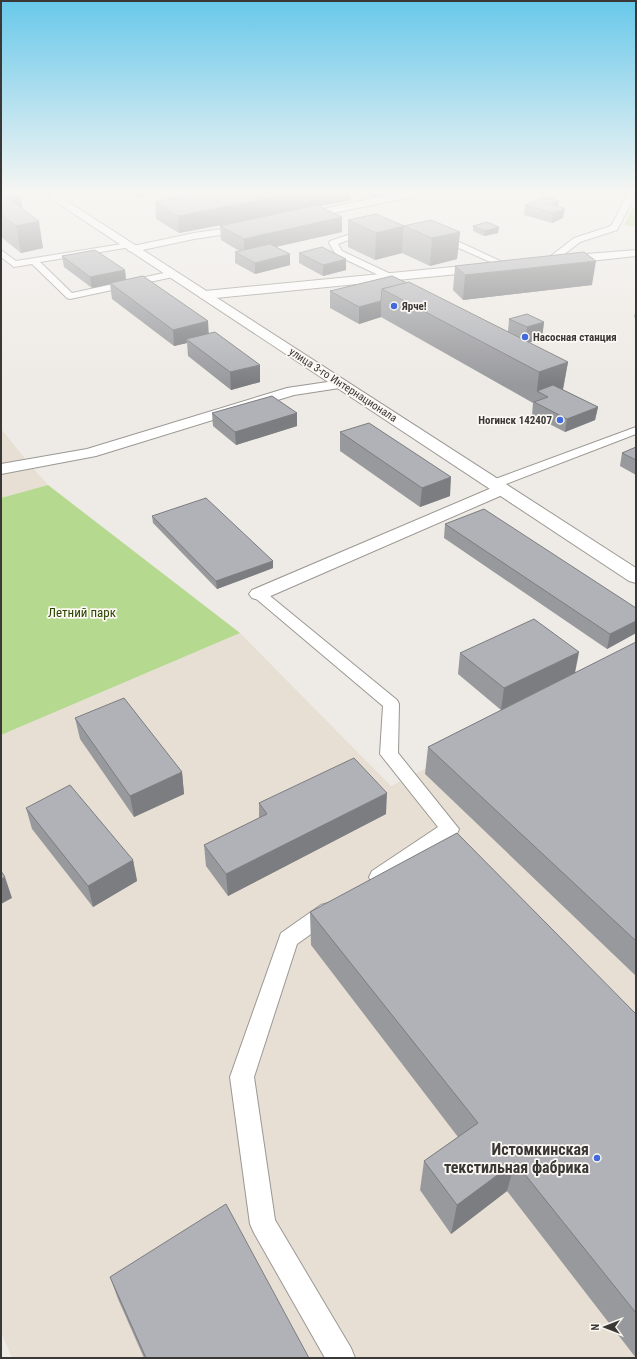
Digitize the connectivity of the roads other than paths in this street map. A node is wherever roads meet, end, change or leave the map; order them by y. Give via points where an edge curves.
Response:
1 (3, 257) edge
2 (59, 257) edge
3 (147, 257) edge
4 (348, 257) edge
5 (488, 257) edge
6 (556, 257) edge
7 (594, 257) edge
8 (34, 261) junction
9 (550, 262) junction
10 (536, 263) edge
11 (521, 264) edge
12 (507, 266) junction
13 (173, 274) junction
14 (392, 278) junction
15 (205, 295) junction
16 (341, 384) junction
17 (636, 430) edge
18 (1, 469) edge
19 (497, 487) junction
20 (636, 577) edge
21 (259, 594) joint
22 (366, 886) edge
23 (346, 899) edge
24 (341, 1358) edge

1 - 8 lane via 14,264
2 - 8 lane
3 - 13 street, улица 3-го Интернационала
4 - 14 lane
5 - 12 lane
6 - 9 lane
7 - 9 street
8 - 13 lane via 70,296
9 - 10 street
11 - 12 street
12 - 14 street
13 - 15 street, улица 3-го Интернационала
14 - 15 street
15 - 16 street, улица 3-го Интернационала
16 - 18 street via 292,391 90,452
16 - 19 street, улица 3-го Интернационала
17 - 19 lane
19 - 20 street, улица 3-го Интернационала
19 - 21 street
21 - 22 lane via 390,704 390,754 450,829
23 - 24 lane via 288,939 242,1077 263,1224

